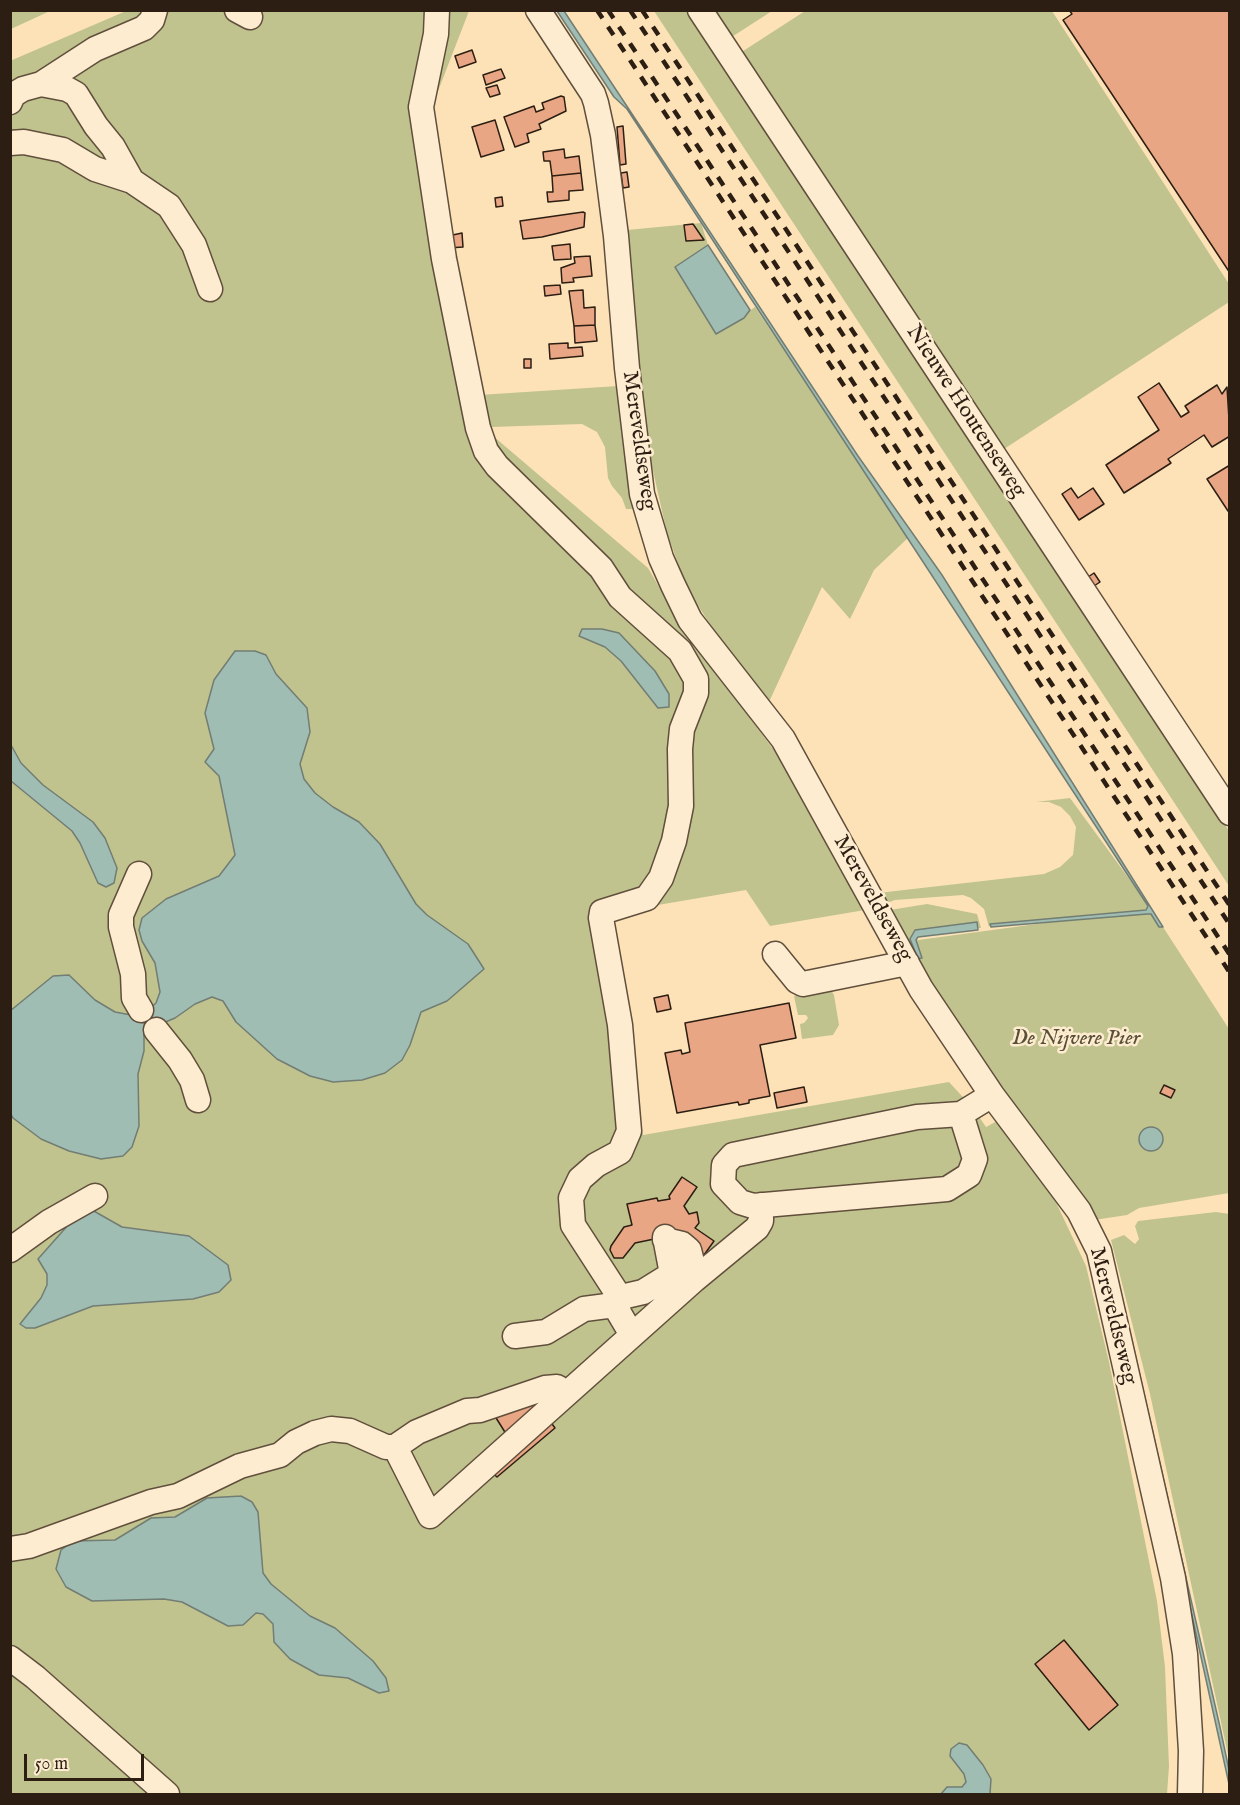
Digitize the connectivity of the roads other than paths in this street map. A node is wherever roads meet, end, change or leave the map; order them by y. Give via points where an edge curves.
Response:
1 (155, 10) edge
2 (437, 10) edge
3 (538, 10) edge
4 (700, 10) edge
5 (41, 84) junction
6 (10, 102) edge
7 (10, 143) edge
8 (132, 181) junction
9 (210, 289) dead end
10 (1230, 813) edge
11 (139, 874) dead end
12 (775, 954) dead end
13 (907, 963) junction
14 (141, 1010) dead end
15 (156, 1030) dead end
16 (992, 1095) junction
17 (198, 1100) dead end
18 (961, 1114) junction
19 (95, 1196) dead end
20 (760, 1205) junction
21 (665, 1238) dead end
22 (10, 1250) edge
23 (685, 1279) junction
24 (617, 1298) junction
25 (632, 1335) junction
26 (515, 1336) dead end
27 (566, 1394) junction
28 (395, 1447) junction
29 (10, 1549) edge
30 (10, 1658) edge
31 (168, 1794) edge
32 (1190, 1794) edge

1 - 5 street via 144,28 95,49
2 - 24 street via 421,107 446,271 486,451 601,568 620,597 680,651 696,679 696,693 682,729 681,806 661,878 646,898 602,912 601,918 620,1025 629,1131 620,1152 580,1179 571,1198 573,1225
3 - 13 street, Mereveldseweg via 593,94 603,135 642,494 661,558 690,620 783,739
4 - 10 street, Nieuwe Houtenseweg
5 - 6 street via 23,88 13,94
5 - 8 street via 76,94
7 - 8 street via 63,150 95,169
8 - 9 street via 169,206 178,218
11 - 14 street via 121,915 121,927 133,974 134,998
12 - 13 street via 803,984
13 - 16 street, Mereveldseweg
15 - 17 street via 180,1060
16 - 18 street
16 - 32 street, Mereveldseweg via 1079,1211 1099,1251 1173,1578 1185,1654
18 - 20 street via 975,1159 969,1175 947,1189
18 - 20 street via 916,1117 733,1155 724,1165 723,1184 740,1202
19 - 22 street
20 - 23 street via 761,1221 757,1228
21 - 23 street via 689,1250
23 - 24 street
23 - 25 street
24 - 25 street via 619,1313
24 - 26 street via 607,1306 573,1314 546,1332
25 - 27 street
27 - 28 street via 557,1387 545,1388 467,1411 417,1432
27 - 28 street via 430,1516
28 - 29 street via 386,1447 350,1431 315,1432 280,1455 224,1473 178,1496
30 - 31 street

